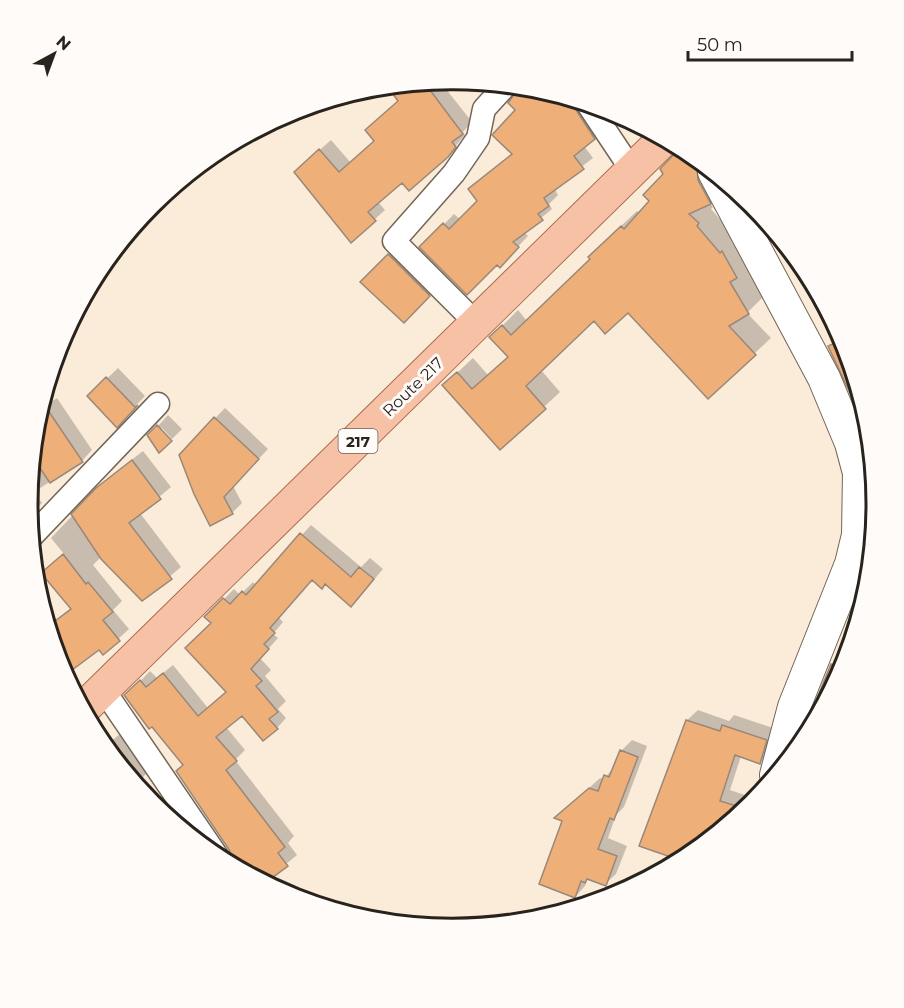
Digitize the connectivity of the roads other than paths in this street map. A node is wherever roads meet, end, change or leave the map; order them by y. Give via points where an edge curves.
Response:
1 (499, 92) edge
2 (595, 115) edge
3 (659, 145) edge
4 (633, 172) junction
5 (724, 192) edge
6 (477, 324) junction
7 (158, 404) dead end
8 (38, 530) edge
9 (93, 699) edge
10 (781, 756) edge
11 (196, 830) edge

1 - 6 street via 484,109 478,138 454,173 394,241
2 - 4 street
3 - 4 main road, Route 217 / 217
4 - 6 main road, Route 217 / 217
5 - 10 street via 824,378 859,473 858,535 851,564 794,707
6 - 9 main road, Route 217 / 217
7 - 8 street
9 - 11 street

